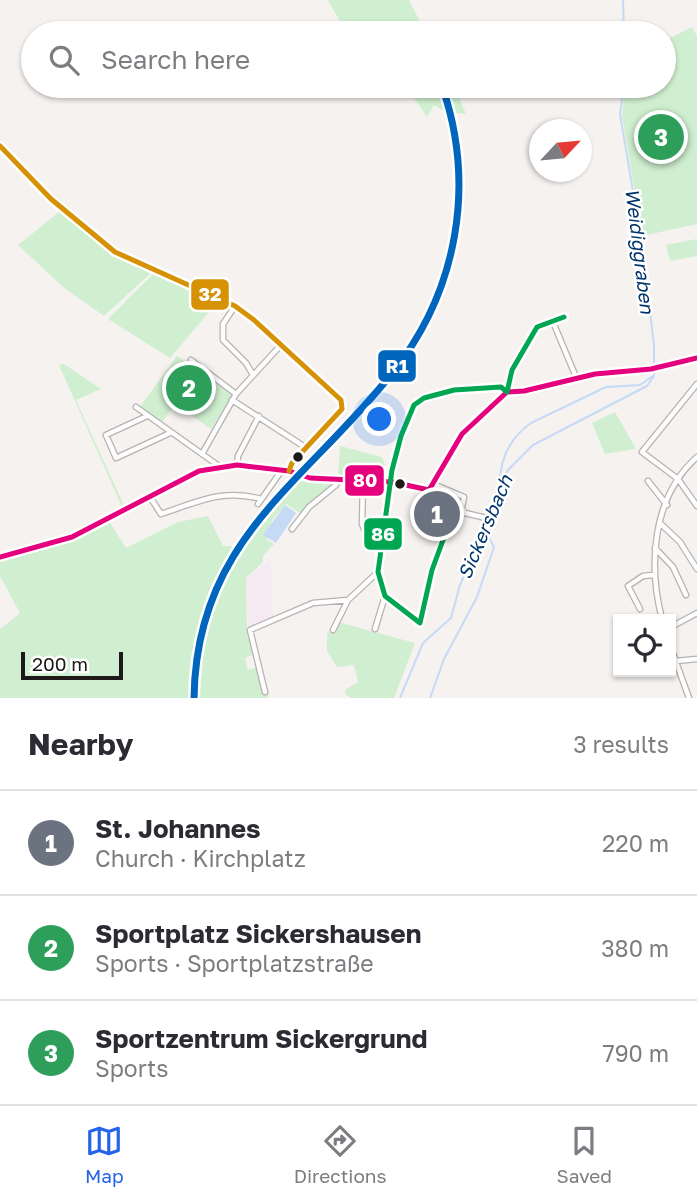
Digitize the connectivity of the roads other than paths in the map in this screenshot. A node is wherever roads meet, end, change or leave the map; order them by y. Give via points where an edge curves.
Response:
1 (0, 146) edge
2 (235, 306) junction
3 (564, 317) dead end
4 (553, 322) junction
5 (281, 346) junction
6 (697, 358) edge
7 (191, 360) dead end
8 (253, 375) junction
9 (576, 377) junction
10 (697, 384) edge
11 (507, 392) junction
12 (236, 394) junction
13 (232, 400) junction
14 (136, 407) dead end
15 (147, 416) junction
16 (258, 416) junction
17 (170, 433) junction
18 (305, 447) junction
19 (202, 454) junction
20 (697, 457) edge
21 (237, 465) junction
22 (219, 466) junction
23 (286, 471) junction
24 (678, 479) junction
25 (338, 480) junction
26 (648, 481) dead end
27 (363, 482) junction
28 (392, 482) junction
29 (433, 484) junction
30 (150, 497) junction
31 (667, 505) junction
32 (697, 506) edge
33 (461, 512) junction
34 (486, 518) dead end
35 (660, 524) junction
36 (292, 528) dead end
37 (383, 545) junction
38 (654, 548) junction
39 (0, 557) edge
40 (697, 569) edge
41 (378, 572) junction
42 (653, 575) junction
43 (685, 595) dead end
44 (385, 596) junction
45 (348, 600) junction
46 (640, 609) dead end
47 (697, 613) edge
48 (661, 614) edge
49 (676, 624) edge
50 (375, 629) dead end
51 (333, 630) dead end
52 (697, 659) edge
53 (676, 661) joint
54 (265, 691) dead end
55 (689, 698) edge

1 - 2 street via 51,199 115,252
2 - 5 street
2 - 8 street via 223,324 223,340
3 - 4 street
4 - 9 street
4 - 11 street via 537,327 512,370
5 - 8 street
5 - 18 street via 343,404
6 - 9 street
7 - 12 street
8 - 12 street
9 - 11 street
10 - 24 street via 642,452
11 - 28 street via 501,387 454,390 414,405 401,436
11 - 29 street via 462,434
12 - 13 street
13 - 16 street
13 - 19 street
14 - 15 street
15 - 17 street
15 - 17 street via 106,435 116,458
16 - 18 street
16 - 21 street
17 - 19 street
18 - 23 street
19 - 22 street
20 - 24 street
21 - 22 street
21 - 23 street
22 - 30 street
23 - 25 street
23 - 30 street via 260,502 248,496 192,501 161,514
24 - 31 street
24 - 32 street
25 - 27 street
25 - 36 street
26 - 31 street
27 - 28 street
27 - 37 street via 362,524 370,542
28 - 29 street via 429,490
28 - 37 street
29 - 33 street via 464,497
30 - 39 street via 72,537
31 - 35 street
33 - 34 street
33 - 44 street via 444,531 420,623
35 - 38 street
35 - 40 street via 680,542
37 - 41 street
38 - 42 street
38 - 43 street via 673,567
41 - 44 street
41 - 45 street
42 - 46 street via 628,586
42 - 48 street
44 - 50 street
45 - 51 street
45 - 54 street via 313,603 250,630
47 - 49 street
52 - 53 street
53 - 55 street

